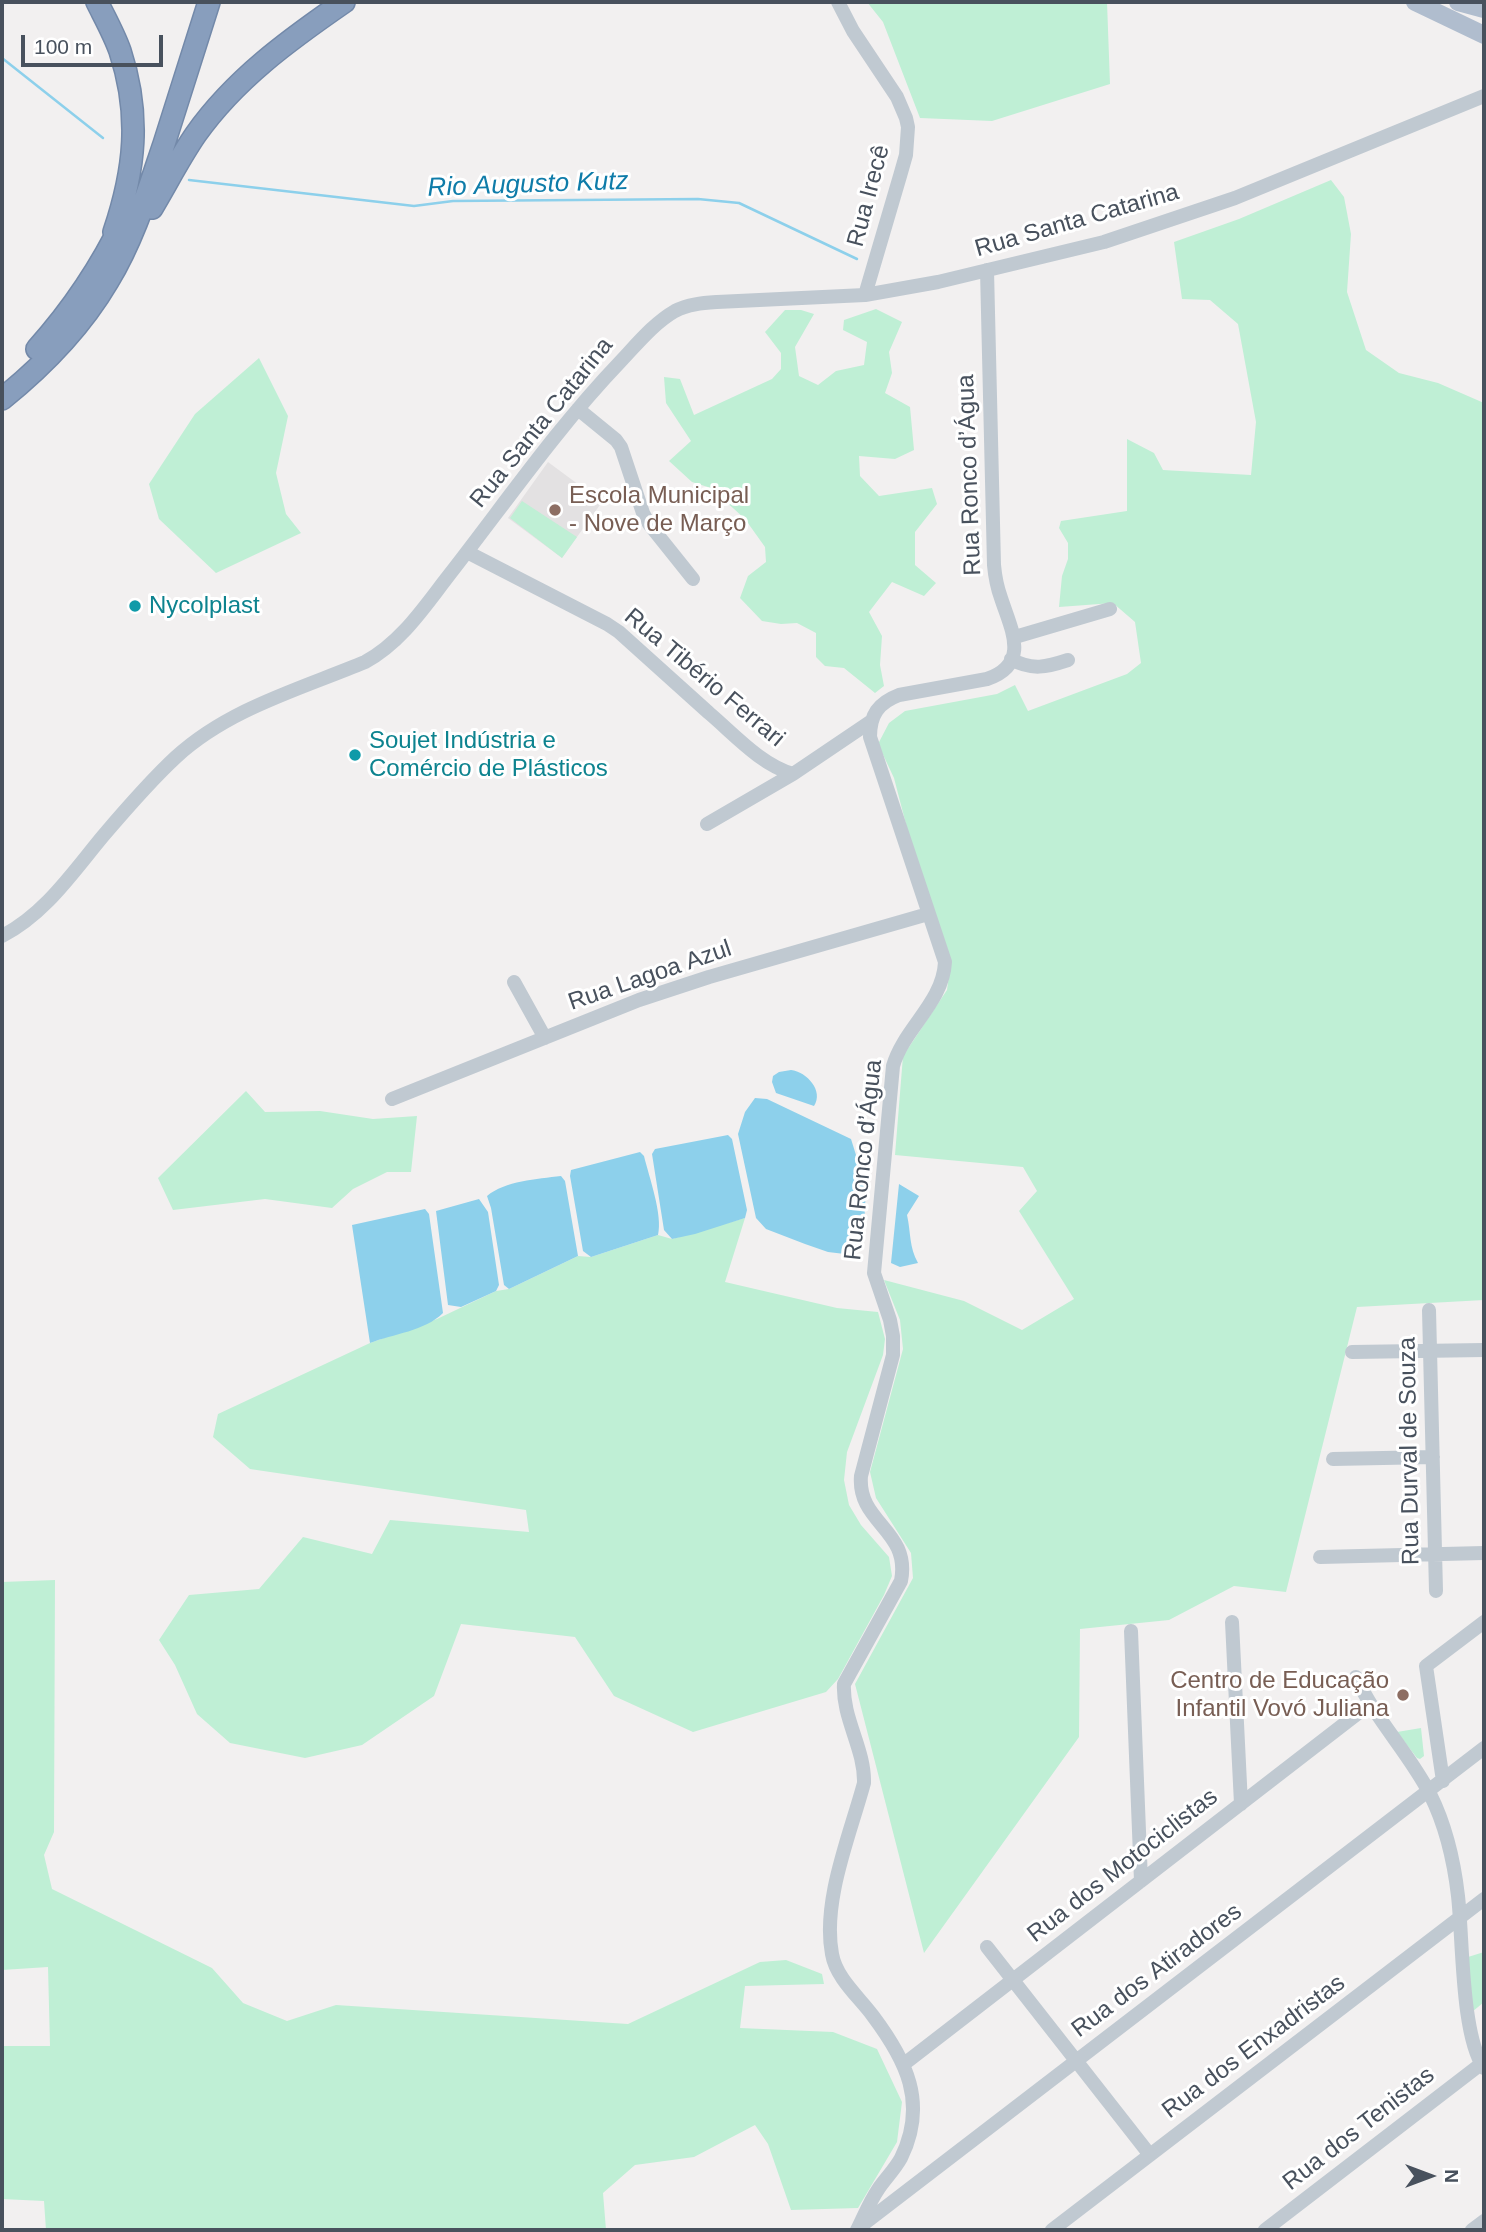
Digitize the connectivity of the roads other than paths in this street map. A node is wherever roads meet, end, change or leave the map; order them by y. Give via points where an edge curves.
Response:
1 (97, 2) edge
2 (196, 2) edge
3 (209, 2) edge
4 (344, 2) edge
5 (838, 2) edge
6 (1416, 2) edge
7 (1458, 2) edge
8 (1484, 9) edge
9 (1484, 35) edge
10 (1484, 96) edge
11 (121, 257) junction
12 (987, 270) junction
13 (91, 279) junction
14 (865, 295) junction
15 (2, 381) edge
16 (2, 399) edge
17 (578, 409) junction
18 (467, 552) junction
19 (693, 579) dead end
20 (1110, 609) dead end
21 (1015, 637) junction
22 (1011, 659) junction
23 (1069, 660) dead end
24 (870, 722) junction
25 (793, 774) junction
26 (707, 824) dead end
27 (928, 914) junction
28 (2, 936) edge
29 (514, 982) dead end
30 (545, 1038) junction
31 (392, 1099) dead end
32 (1429, 1310) dead end
33 (1484, 1350) edge
34 (1430, 1351) junction
35 (1352, 1352) dead end
36 (1433, 1457) junction
37 (1332, 1459) dead end
38 (1484, 1553) edge
39 (1435, 1554) junction
40 (1320, 1557) dead end
41 (1436, 1591) dead end
42 (1231, 1622) dead end
43 (1484, 1622) edge
44 (1131, 1631) dead end
45 (1356, 1677) dead end
46 (1370, 1704) junction
47 (1484, 1748) edge
48 (1443, 1781) junction
49 (1429, 1791) junction
50 (1241, 1804) junction
51 (1141, 1881) junction
52 (1484, 1899) edge
53 (1460, 1917) junction
54 (987, 1947) dead end
55 (1013, 1980) junction
56 (1077, 2061) junction
57 (904, 2064) junction
58 (1483, 2066) edge
59 (1150, 2155) junction
60 (1484, 2221) edge
61 (857, 2230) edge
62 (1052, 2230) edge
63 (1265, 2230) edge
64 (1472, 2230) edge

1 - 13 highway via 119,50 130,88 134,127 124,202
2 - 13 highway via 131,205
3 - 11 highway via 145,203
4 - 11 highway via 262,62 228,95 196,134
5 - 14 street, Rua Irecê via 897,97 908,127 901,176
6 - 9 main road
7 - 8 main road
10 - 12 street, Rua Santa Catarina via 1235,198 1104,242
11 - 16 highway via 73,330
12 - 14 street, Rua Santa Catarina
12 - 21 street, Rua Ronco d’Água via 994,565
13 - 15 highway via 51,333
14 - 17 street, Rua Santa Catarina via 717,302 677,310 641,340
17 - 18 street, Rua Santa Catarina
17 - 19 street via 621,447 643,513
18 - 25 street, Rua Tibério Ferrari via 613,628 753,751 772,766
18 - 28 street, Rua Santa Catarina via 414,620 380,654 263,703 202,735 154,779 45,905
20 - 21 street
21 - 22 street
22 - 23 street via 1035,668
22 - 24 street via 1005,669 988,679 887,700
24 - 25 street, Rua Tibério Ferrari
24 - 27 street, Rua Ronco d’Água via 870,737
25 - 26 street
27 - 30 street, Rua Lagoa Azul via 709,977
27 - 57 street, Rua Ronco d’Água via 945,962 944,975 941,988 898,1051 893,1066 874,1273 890,1320 893,1355 860,1487 866,1505 900,1549 903,1571 844,1684 864,1783 830,1918 836,1968
29 - 30 street
30 - 31 street, Rua Lagoa Azul
32 - 34 street, Rua Durval de Souza
33 - 34 street
34 - 35 street
34 - 36 street, Rua Durval de Souza
36 - 37 street
36 - 39 street, Rua Durval de Souza
38 - 39 street
39 - 40 street
39 - 41 street, Rua Durval de Souza
42 - 50 street
43 - 48 street via 1426,1666
44 - 51 street
45 - 46 street
46 - 49 street
46 - 50 street, Rua dos Motociclistas
47 - 48 street, Rua dos Atiradores
48 - 49 street, Rua dos Atiradores
49 - 53 street via 1449,1845
49 - 56 street, Rua dos Atiradores
50 - 51 street, Rua dos Motociclistas
51 - 55 street, Rua dos Motociclistas
52 - 53 street, Rua dos Enxadristas
53 - 58 street via 1468,2016
53 - 59 street, Rua dos Enxadristas
54 - 55 street
55 - 56 street
55 - 57 street, Rua dos Motociclistas
56 - 59 street
56 - 61 street, Rua dos Atiradores
57 - 61 street, Rua Ronco d’Água via 912,2096 911,2129 901,2157
58 - 63 street, Rua dos Tenistas
59 - 62 street, Rua dos Enxadristas
60 - 64 street

